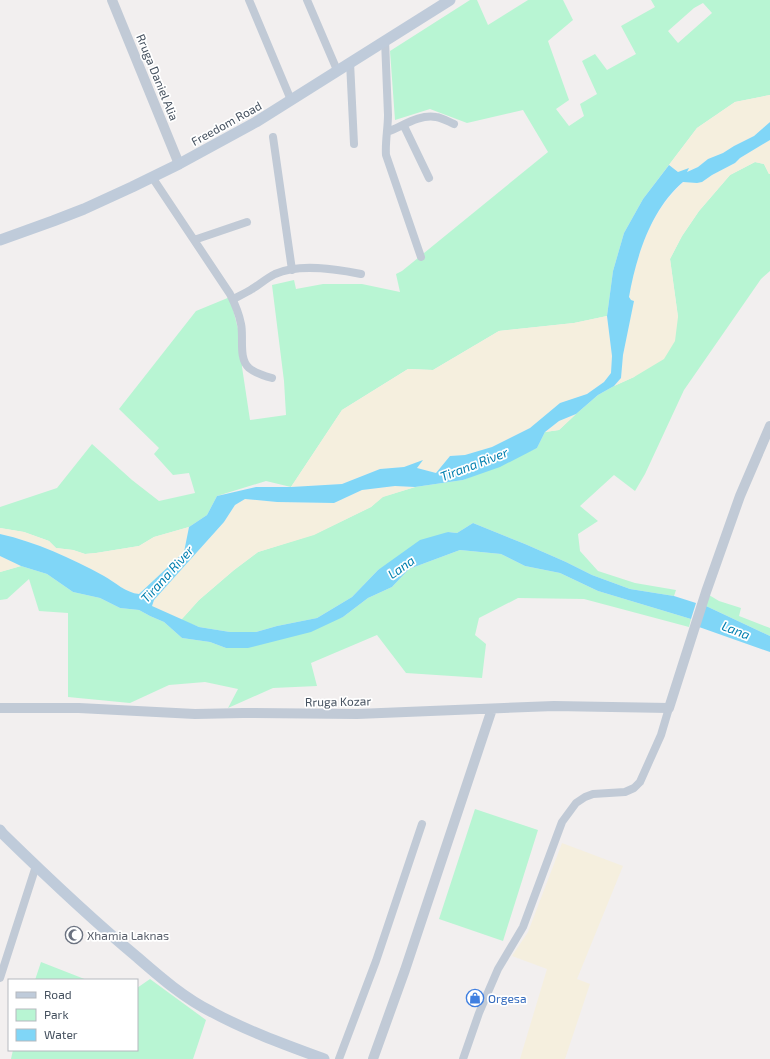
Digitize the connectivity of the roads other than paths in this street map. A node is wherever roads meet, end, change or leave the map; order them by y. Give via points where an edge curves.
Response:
1 (112, 0) edge
2 (249, 0) edge
3 (307, 0) edge
4 (450, 0) edge
5 (385, 40) junction
6 (350, 62) junction
7 (337, 70) junction
8 (291, 100) junction
9 (454, 124) dead end
10 (404, 126) junction
11 (387, 132) junction
12 (273, 137) dead end
13 (354, 144) dead end
14 (179, 164) junction
15 (152, 177) junction
16 (429, 178) dead end
17 (247, 222) dead end
18 (0, 240) edge
19 (194, 240) junction
20 (421, 257) dead end
21 (292, 270) junction
22 (361, 274) dead end
23 (233, 299) junction
24 (272, 378) dead end
25 (770, 426) edge
26 (669, 708) junction
27 (2, 709) edge
28 (492, 709) junction
29 (422, 824) dead end
30 (0, 830) edge
31 (36, 866) junction
32 (0, 978) edge
33 (324, 1059) edge
34 (339, 1059) edge
35 (373, 1059) edge
36 (462, 1059) edge

1 - 14 street, Rruga Daniel Alia
2 - 8 street
3 - 7 street
4 - 5 main road, Freedom Road
5 - 6 main road, Freedom Road
5 - 11 street
6 - 7 main road, Freedom Road
6 - 13 street
7 - 8 main road, Freedom Road
8 - 14 main road, Freedom Road
9 - 10 street via 440,118 423,117
10 - 11 street
10 - 16 street
11 - 20 street via 385,148 388,164
12 - 21 street
14 - 15 main road, Freedom Road
15 - 18 main road, Freedom Road via 111,197
15 - 19 street
17 - 19 street
19 - 23 street
21 - 22 street via 320,268
21 - 23 street via 276,274
23 - 24 street via 241,322 244,361 249,368
25 - 26 street via 740,496
26 - 28 street, Rruga Kozar via 554,706
26 - 36 street via 661,735 640,782 625,792 585,797 576,803 562,822 523,927 498,969
27 - 28 street, Rruga Kozar via 48,707 195,714 357,714
28 - 35 street
29 - 34 street via 376,961
30 - 31 main road
31 - 32 street
31 - 33 main road via 109,933 164,980 196,1003 241,1026

